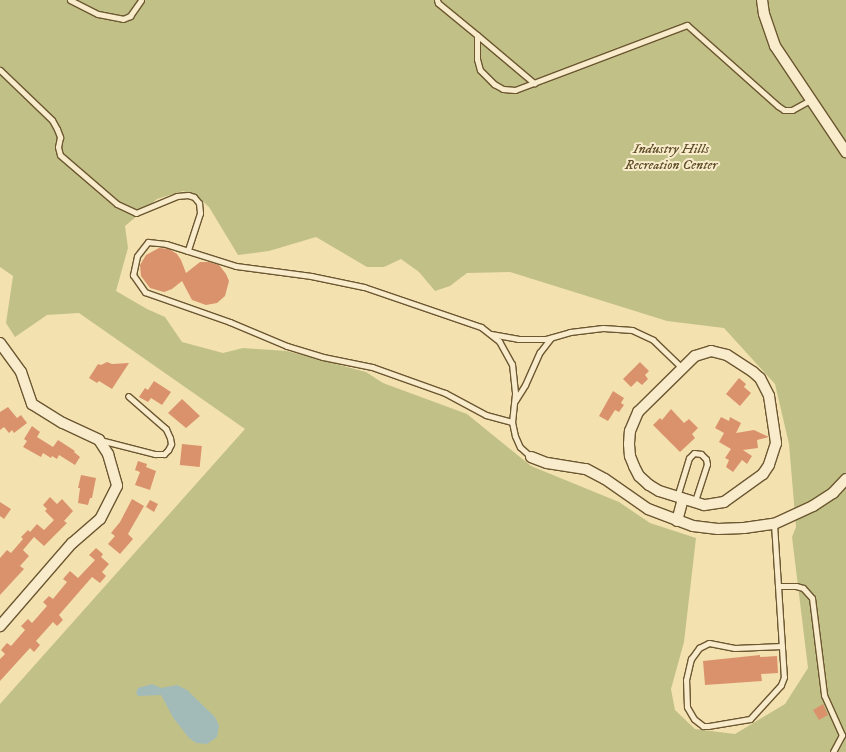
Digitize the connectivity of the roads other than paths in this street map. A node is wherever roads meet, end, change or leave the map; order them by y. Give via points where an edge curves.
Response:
1 (70, 0) edge
2 (141, 0) edge
3 (437, 0) edge
4 (762, 0) edge
5 (477, 35) junction
6 (0, 70) edge
7 (534, 83) junction
8 (810, 100) junction
9 (846, 152) edge
10 (188, 251) junction
11 (490, 333) junction
12 (550, 338) junction
13 (0, 343) edge
14 (682, 368) junction
15 (128, 396) dead end
16 (514, 401) junction
17 (512, 422) junction
18 (99, 440) junction
19 (531, 457) joint
20 (846, 479) edge
21 (680, 498) junction
22 (696, 502) junction
23 (677, 521) junction
24 (774, 524) junction
25 (778, 586) junction
26 (0, 626) edge
27 (782, 646) junction
28 (833, 752) edge

1 - 2 lane via 98,14 123,18 130,16
3 - 5 lane
4 - 8 street via 775,46
5 - 7 lane
5 - 7 lane via 477,59 480,70 494,84 515,90
6 - 10 lane via 52,120 60,137 60,155 116,204 136,213 177,196 194,197 199,203 200,213
7 - 8 lane via 687,25 784,110 792,110
8 - 9 street
10 - 11 lane via 236,266 311,276 364,287 465,320
10 - 17 lane via 148,242 137,256 133,275 145,292 230,322 287,346 323,357 372,367 445,393 486,415
11 - 12 lane via 518,339
11 - 16 lane via 499,341 512,364
12 - 14 lane via 570,332 602,328 632,330 654,340
12 - 16 lane
13 - 18 street via 21,372 32,404 63,423
14 - 21 street via 638,412 633,421 629,444 630,456 639,476 659,491
14 - 22 street via 695,356 712,351 727,355 753,372 760,378 769,396 776,443 769,465 763,474 734,496 715,504
15 - 18 lane via 166,429 171,444 168,450 164,454 155,454
16 - 17 lane
17 - 19 lane via 520,447
18 - 26 street via 108,454 117,486 100,519 72,543
19 - 23 street via 547,463 586,469 648,509
20 - 24 street via 813,506
21 - 22 street
21 - 22 lane via 689,458 694,453 701,454 707,464
21 - 23 street
23 - 24 street via 692,526 718,529
24 - 25 lane
25 - 27 lane
25 - 28 lane via 803,588 812,598 824,695 842,735
27 - 27 lane via 782,684 750,719 708,726 703,726 694,719 687,707 686,680 691,658 699,648 710,643 735,648

